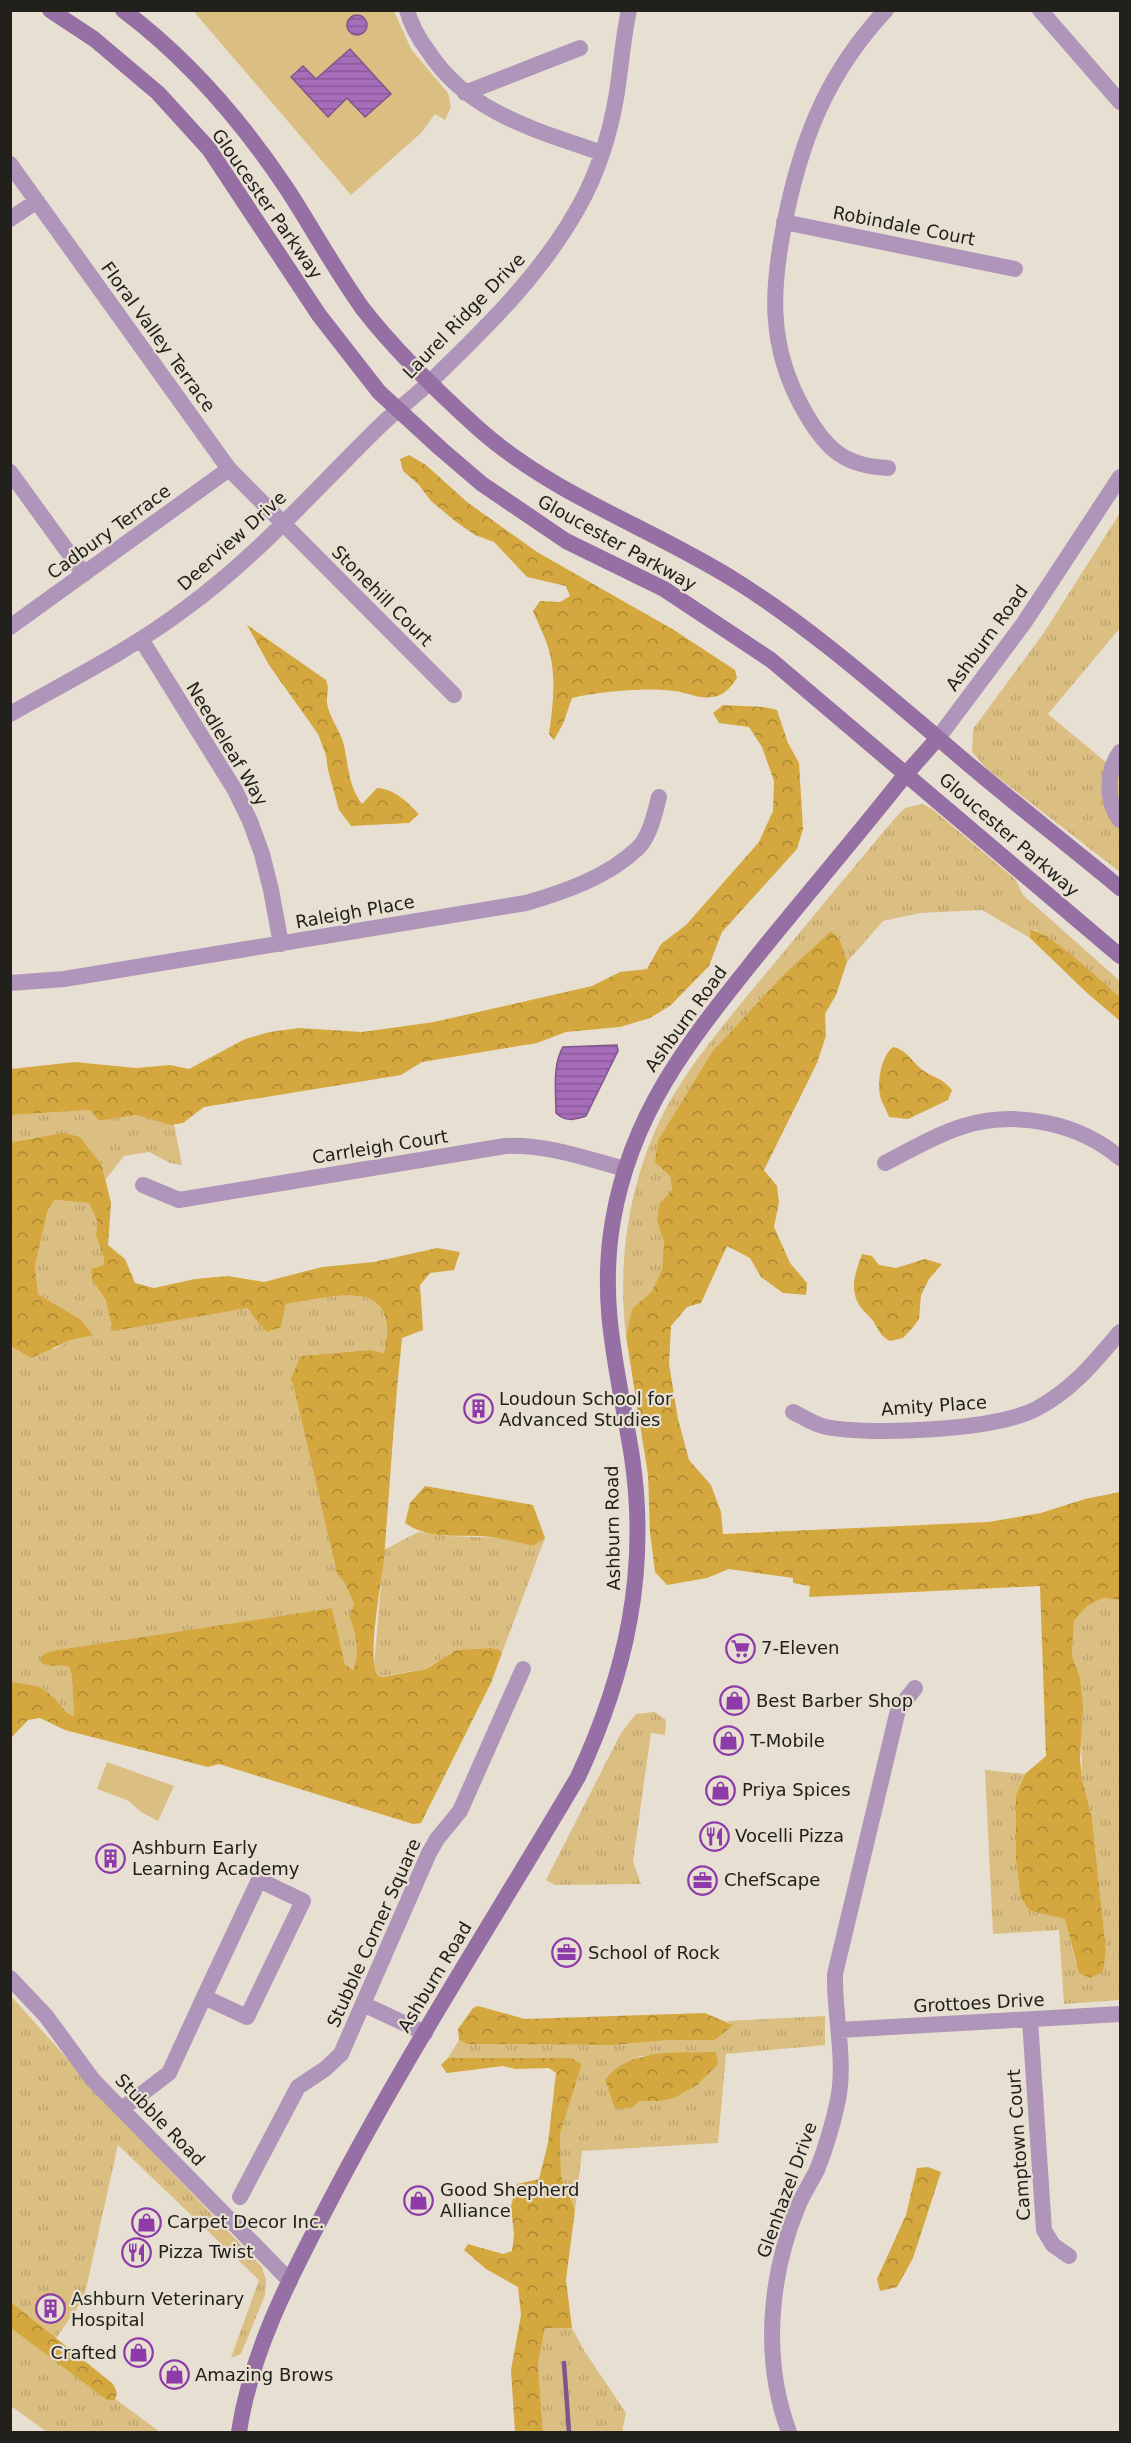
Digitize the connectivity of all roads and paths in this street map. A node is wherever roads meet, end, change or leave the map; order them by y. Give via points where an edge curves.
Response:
1 (50, 10) edge
2 (123, 10) edge
3 (407, 10) edge
4 (629, 10) edge
5 (886, 10) edge
6 (1040, 10) edge
7 (580, 48) dead end
8 (465, 93) junction
9 (1120, 102) edge
10 (602, 153) junction
11 (10, 164) edge
12 (37, 201) junction
13 (10, 219) edge
14 (784, 222) junction
15 (1015, 269) dead end
16 (429, 382) junction
17 (399, 410) junction
18 (888, 468) dead end
19 (230, 470) junction
20 (10, 472) edge
21 (1120, 477) edge
22 (283, 524) junction
23 (84, 574) junction
24 (10, 627) edge
25 (141, 639) junction
26 (454, 695) dead end
27 (10, 714) edge
28 (938, 738) junction
29 (1120, 752) edge
30 (906, 774) junction
31 (659, 797) dead end
32 (1120, 820) edge
33 (1120, 888) edge
34 (281, 944) junction
35 (1120, 956) edge
36 (10, 983) edge
37 (1120, 1158) edge
38 (885, 1163) dead end
39 (625, 1169) junction
40 (143, 1185) dead end
41 (1120, 1332) edge
42 (793, 1412) dead end
43 (523, 1669) dead end
44 (915, 1688) dead end
45 (10, 1978) edge
46 (204, 1997) junction
47 (363, 2004) junction
48 (1120, 2014) edge
49 (1030, 2020) junction
50 (839, 2030) junction
51 (425, 2033) junction
52 (122, 2109) junction
53 (240, 2198) dead end
54 (1069, 2256) dead end
55 (290, 2281) junction
56 (238, 2433) edge
57 (789, 2433) edge

1 - 17 main road, Gloucester Parkway via 94,39 158,93 209,149 319,315 379,392
2 - 16 main road, Gloucester Parkway via 193,74 242,128 287,189 325,254 366,312
3 - 8 street via 435,62
4 - 10 street, Laurel Ridge Drive via 612,117
5 - 14 street via 852,50 818,108 801,153
6 - 9 street
7 - 8 street
8 - 10 street via 514,122
10 - 16 street, Laurel Ridge Drive via 585,194 546,258 525,285
11 - 12 street, Floral Valley Terrace
12 - 13 street
12 - 19 street, Floral Valley Terrace
14 - 15 street, Robindale Court
14 - 18 street via 774,300 779,345 793,388 810,421 833,451 853,463
16 - 17 street, Laurel Ridge Drive
16 - 28 main road, Gloucester Parkway via 483,432 533,470 734,579 793,620
17 - 22 street, Deerview Drive
17 - 30 main road, Gloucester Parkway via 474,477 525,515 566,541 664,589 771,660
19 - 22 street, Floral Valley Terrace
19 - 23 street, Cadbury Terrace
20 - 23 street
21 - 28 street, Ashburn Road via 1024,623
22 - 25 street, Deerview Drive via 231,573
22 - 26 street, Stonehill Court
23 - 24 street, Cadbury Terrace
25 - 27 street, Deerview Drive
25 - 34 street, Needleleaf Way via 235,790 250,821 262,854
28 - 30 main road, Ashburn Road
28 - 33 main road, Gloucester Parkway
29 - 32 street via 1111,772 1110,795
30 - 35 main road, Gloucester Parkway
30 - 39 main road, Ashburn Road via 712,1011 672,1067 642,1123
31 - 34 street, Raleigh Place via 639,847 614,866 557,894 526,903
34 - 36 street, Raleigh Place via 64,979
37 - 38 street via 1066,1128 1002,1120 964,1126
39 - 40 street, Carrleigh Court via 556,1150 505,1146 179,1200
39 - 51 main road, Ashburn Road via 608,1256 607,1302 632,1459 636,1512 634,1602 624,1653 599,1732 578,1777
41 - 42 street, Amity Place via 1091,1367 1055,1397 1036,1409 1004,1420 956,1427 860,1431 824,1427
43 - 47 street, Stubble Corner Square via 460,1811 429,1853
44 - 50 street, Glenhazel Drive via 898,1710 836,1974
45 - 52 street, Stubble Road via 46,2016 93,2080
46 - 46 street via 247,2017 303,1901 259,1880
46 - 52 street via 169,2073
47 - 51 street
47 - 53 street, Stubble Corner Square via 341,2055 298,2087
48 - 49 street, Grottoes Drive
49 - 50 street, Grottoes Drive
49 - 54 street, Camptown Court via 1044,2230 1053,2245
50 - 57 street, Glenhazel Drive via 842,2061 830,2134 786,2240 775,2285 773,2351 777,2388
51 - 55 main road, Ashburn Road via 367,2130
52 - 55 street, Stubble Road
55 - 56 main road, Ashburn Road via 248,2385

